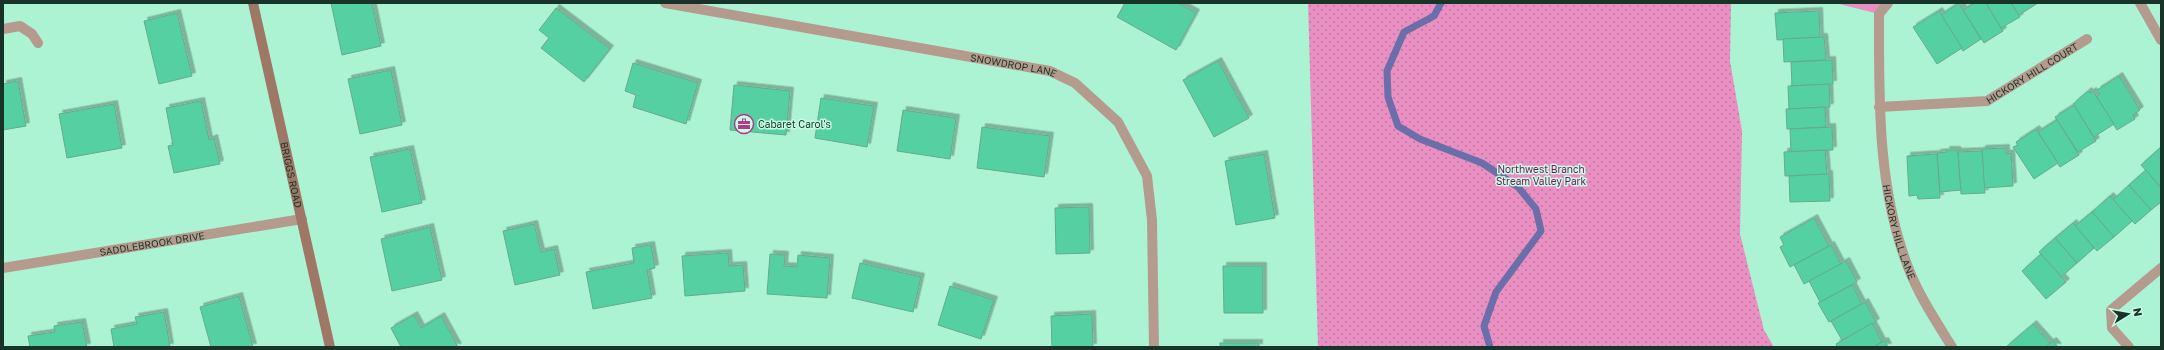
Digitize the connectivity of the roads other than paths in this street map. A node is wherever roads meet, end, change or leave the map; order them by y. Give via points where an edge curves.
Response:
1 (253, 3) edge
2 (665, 3) edge
3 (1888, 3) edge
4 (2140, 3) edge
5 (3, 29) edge
6 (2087, 39) dead end
7 (2161, 40) edge
8 (38, 43) dead end
9 (1879, 107) junction
10 (302, 219) junction
11 (3, 268) edge
12 (2161, 268) edge
13 (330, 347) edge
14 (1154, 347) edge
15 (1952, 347) edge
16 (2129, 347) edge

1 - 10 street, BRIGGS ROAD
2 - 14 street, SNOWDROP LANE via 1050,71 1075,83 1118,122 1146,176 1152,220
3 - 9 street, HICKORY HILL LANE via 1879,14
4 - 7 street
5 - 8 street via 20,26 32,34
6 - 9 street, HICKORY HILL COURT via 1987,101
9 - 15 street, HICKORY HILL LANE via 1889,202 1908,266 1925,304
10 - 11 street, SADDLEBROOK DRIVE
10 - 13 street, BRIGGS ROAD
12 - 16 street via 2110,310 2112,328

